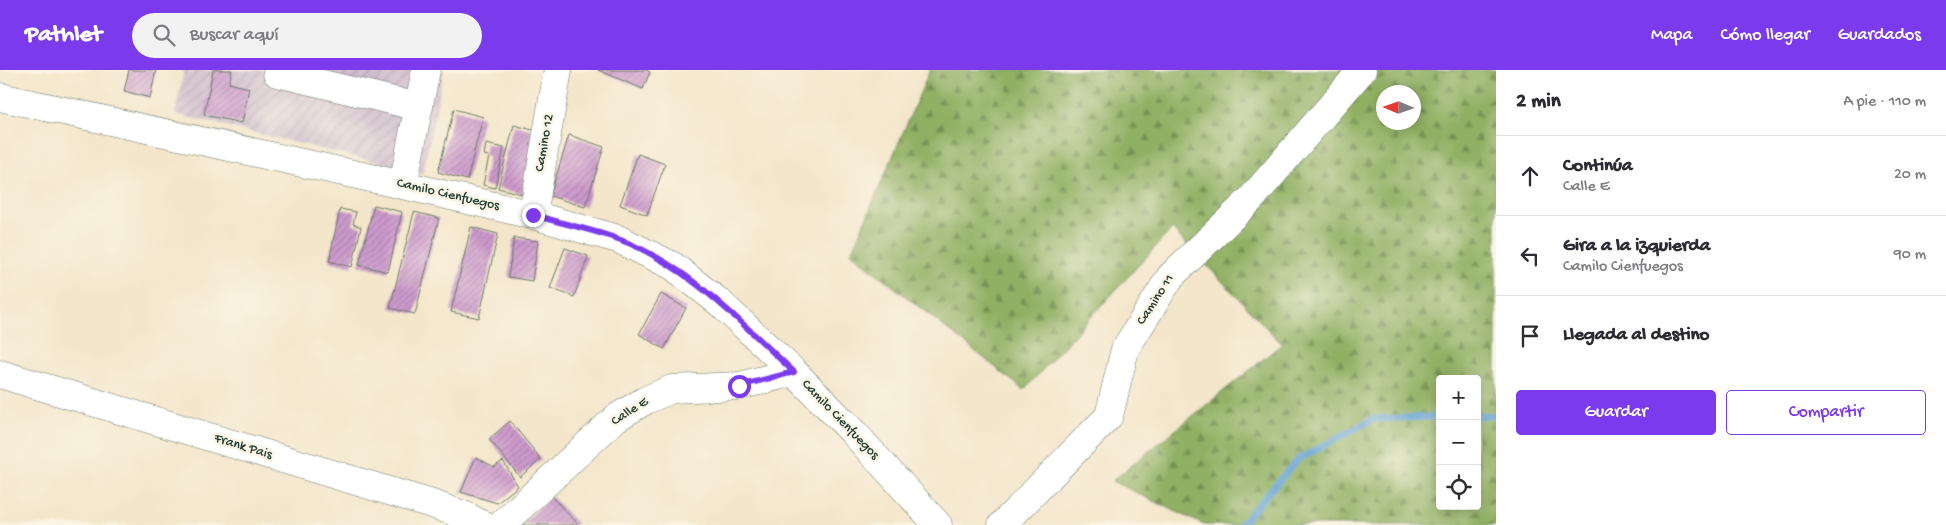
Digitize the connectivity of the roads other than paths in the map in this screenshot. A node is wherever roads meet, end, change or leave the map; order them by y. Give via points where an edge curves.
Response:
1 (426, 70) edge
2 (558, 70) edge
3 (1362, 70) edge
4 (277, 73) dead end
5 (0, 97) edge
6 (419, 107) junction
7 (403, 185) junction
8 (533, 215) junction
9 (794, 372) junction
10 (0, 374) edge
11 (484, 525) edge
12 (501, 525) edge
13 (938, 525) edge
14 (1002, 525) edge

1 - 6 street
2 - 8 street, Camino 12
3 - 14 street, Camino 11 via 1251,199 1171,276 1125,350 1109,416
4 - 6 street
5 - 7 street, Camilo Cienfuegos
6 - 7 street
7 - 8 street, Camilo Cienfuegos
8 - 9 street, Camilo Cienfuegos via 618,239 673,266 720,303
9 - 12 street, Calle E via 739,386 672,389 646,400 616,418
9 - 13 street, Camilo Cienfuegos
10 - 11 street, Frank Pais via 432,504

